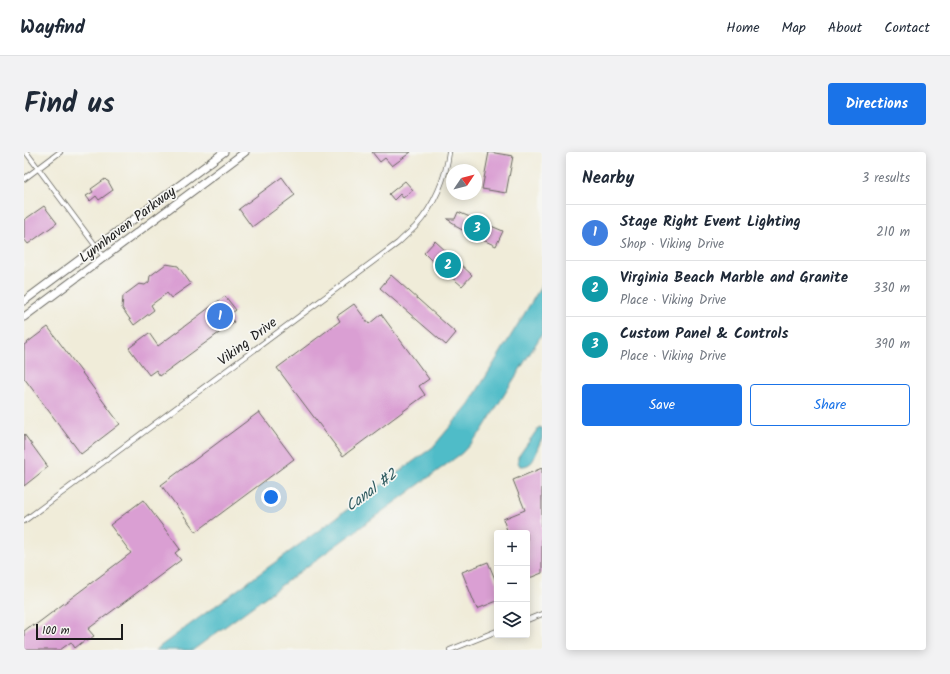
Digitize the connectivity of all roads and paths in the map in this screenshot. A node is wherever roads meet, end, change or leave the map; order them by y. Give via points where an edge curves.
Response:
1 (26, 152) edge
2 (60, 152) edge
3 (224, 152) edge
4 (245, 152) edge
5 (449, 152) edge
6 (38, 168) junction
7 (24, 179) edge
8 (96, 247) junction
9 (104, 257) junction
10 (24, 300) edge
11 (24, 316) edge
12 (24, 522) edge
13 (542, 614) edge
14 (530, 619) edge
15 (494, 633) edge
16 (450, 650) edge

1 - 6 street
2 - 6 street
3 - 8 main road, Lynnhaven Parkway
4 - 9 main road, Lynnhaven Parkway
5 - 12 street, Viking Drive via 442,183 429,210 398,243
6 - 7 street
6 - 8 street
8 - 9 street
8 - 10 main road, Lynnhaven Parkway
9 - 11 main road, Lynnhaven Parkway
13 - 14 street
15 - 16 street

